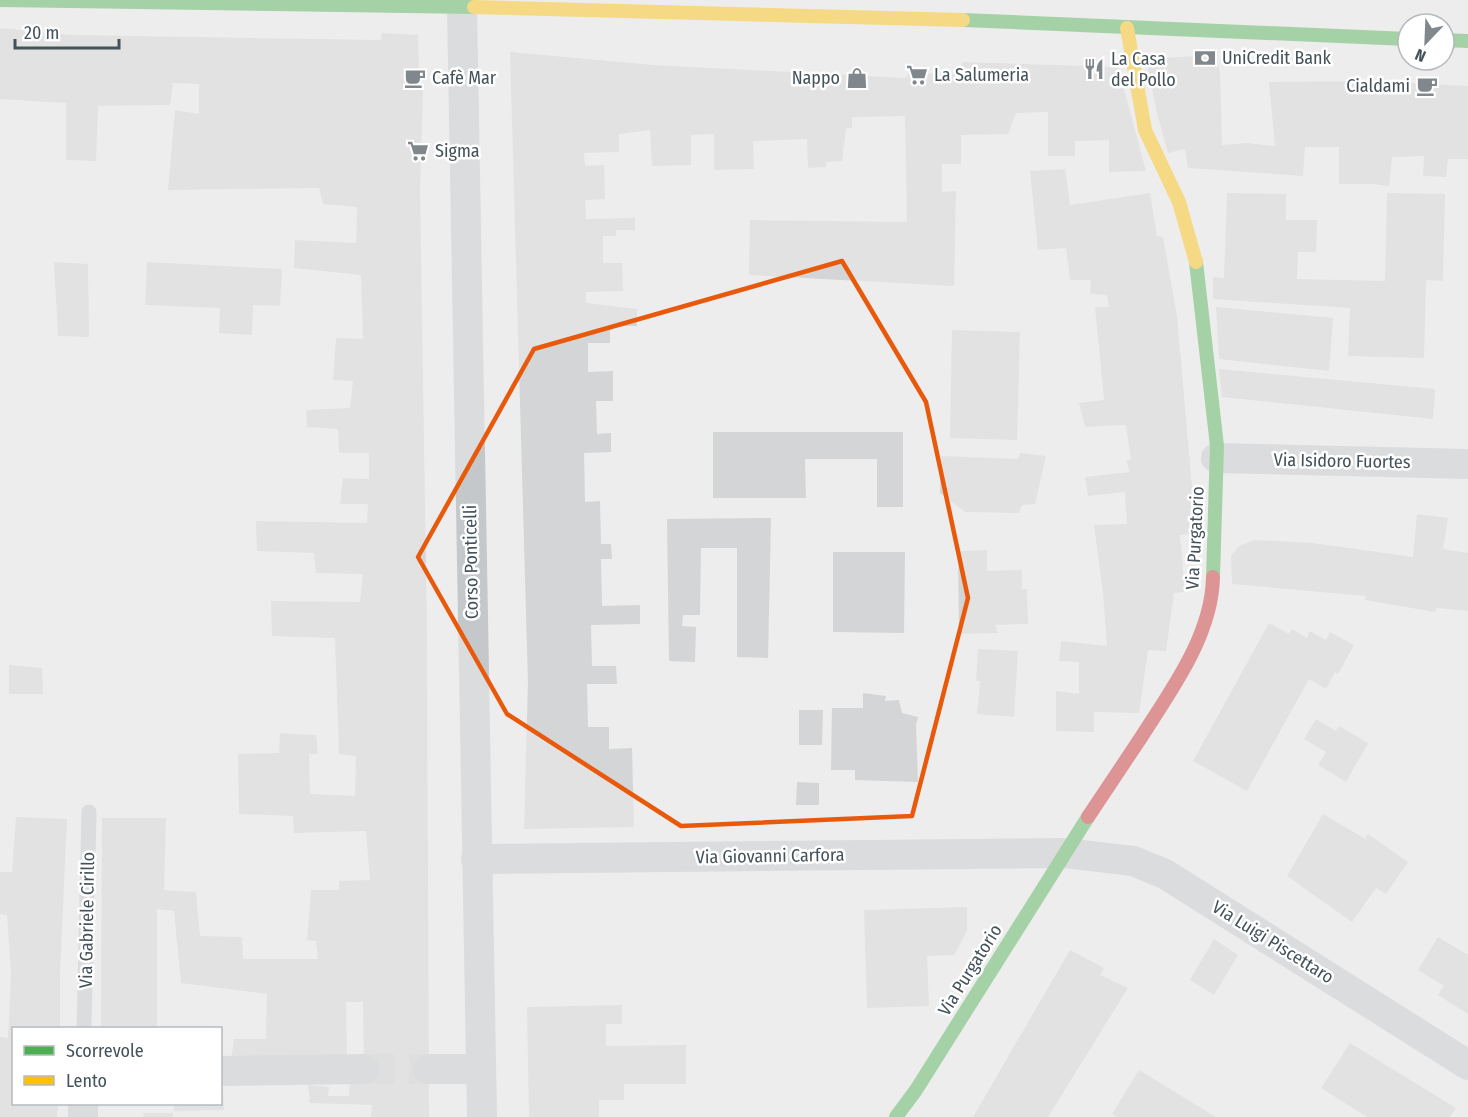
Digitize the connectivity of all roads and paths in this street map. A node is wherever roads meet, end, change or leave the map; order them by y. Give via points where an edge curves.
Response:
1 (0, 0) edge
2 (462, 3) edge
3 (1127, 28) junction
4 (1396, 39) edge
5 (1216, 458) junction
6 (1468, 464) edge
7 (89, 812) dead end
8 (1065, 853) junction
9 (476, 859) junction
10 (84, 1027) edge
11 (1468, 1065) edge
12 (364, 1069) tunnel mouth
13 (428, 1069) tunnel mouth
14 (481, 1069) junction
15 (222, 1071) edge
16 (482, 1117) edge
17 (896, 1117) edge

1 - 2 street
2 - 3 street via 1039,16
2 - 9 street, Corso Ponticelli
3 - 4 street
3 - 5 street, Via Purgatorio via 1145,130 1179,202 1196,263
5 - 6 street, Via Isidoro Fuortes
5 - 8 street, Via Purgatorio via 1213,590 1200,637 1167,697
7 - 10 lane, Via Gabriele Cirillo
8 - 9 street, Via Giovanni Carfora
8 - 11 street, Via Luigi Piscettaro via 1133,861 1165,874
8 - 17 street, Via Purgatorio
9 - 14 street, Corso Ponticelli
12 - 15 street
13 - 14 street
14 - 16 street, Corso Ponticelli

